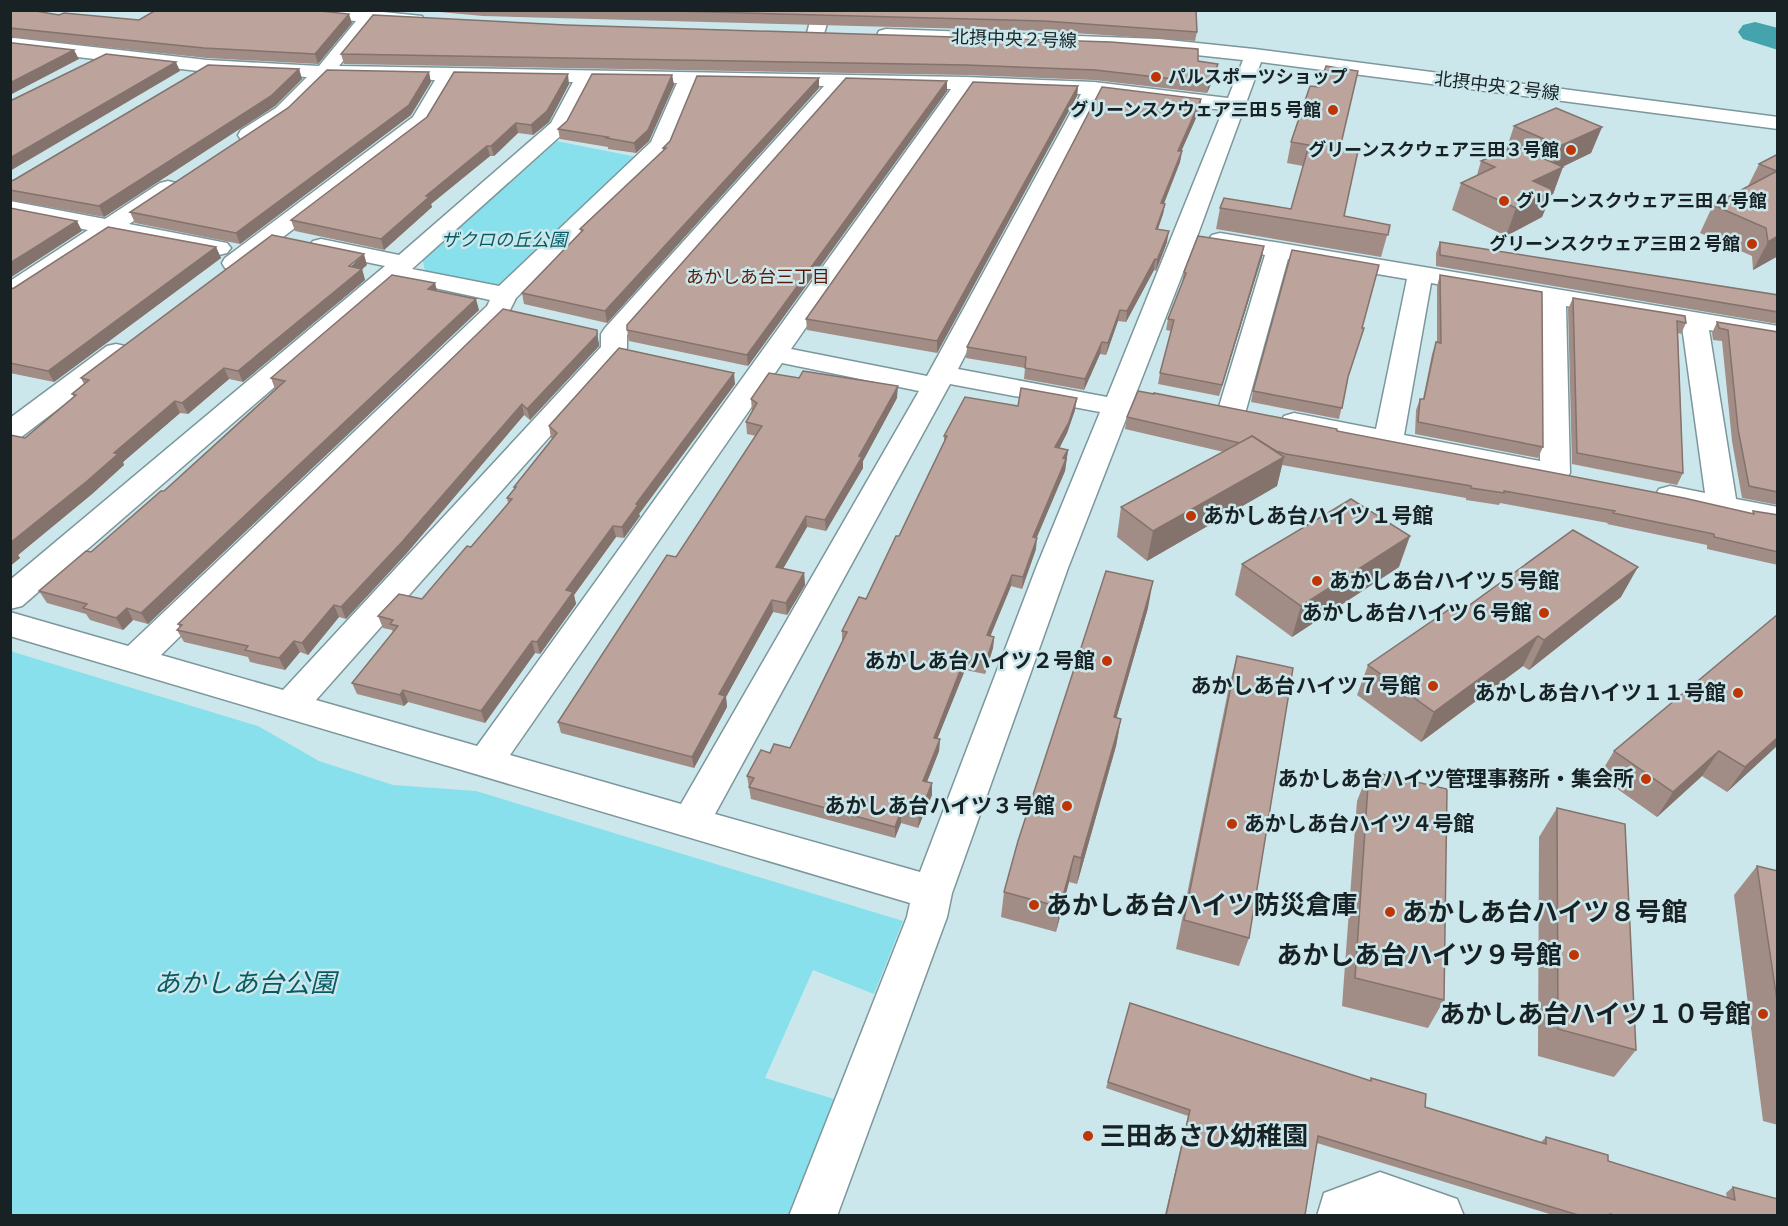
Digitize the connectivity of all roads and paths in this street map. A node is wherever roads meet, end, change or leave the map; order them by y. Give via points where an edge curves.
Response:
1 (282, 10) edge
2 (822, 10) edge
3 (371, 14) edge
4 (436, 21) edge
5 (793, 33) edge
6 (816, 33) junction
7 (837, 34) edge
8 (871, 35) edge
9 (10, 46) edge
10 (1254, 55) junction
11 (104, 56) junction
12 (207, 66) junction
13 (324, 72) junction
14 (73, 73) edge
15 (448, 74) junction
16 (585, 77) junction
17 (689, 79) junction
18 (840, 80) junction
19 (966, 83) junction
20 (178, 84) edge
21 (1094, 88) junction
22 (1235, 105) junction
23 (1778, 123) edge
24 (235, 144) edge
25 (187, 176) edge
26 (10, 208) edge
27 (110, 227) junction
28 (1186, 234) junction
29 (271, 235) junction
30 (1278, 250) junction
31 (247, 254) junction
32 (399, 268) junction
33 (1420, 273) junction
34 (218, 275) edge
35 (10, 292) edge
36 (1553, 296) junction
37 (508, 306) junction
38 (1694, 320) junction
39 (1778, 334) edge
40 (133, 339) edge
41 (775, 354) junction
42 (939, 380) junction
43 (1156, 395) edge
44 (1120, 398) junction
45 (10, 432) edge
46 (1388, 441) junction
47 (1644, 491) edge
48 (1722, 506) junction
49 (1778, 517) edge
50 (10, 598) edge
51 (10, 624) edge
52 (135, 660) junction
53 (290, 705) junction
54 (485, 762) junction
55 (691, 821) junction
56 (932, 893) junction
57 (813, 1215) edge
58 (1341, 1215) edge
59 (1440, 1215) edge

1 - 3 street
2 - 6 street
3 - 4 street
3 - 13 street
5 - 6 street
6 - 7 street
8 - 10 street, 北摂中央２号線 via 1159,45
9 - 11 street
10 - 22 street
10 - 23 street, 北摂中央２号線
11 - 12 street
11 - 14 street
12 - 13 street
12 - 20 street
13 - 15 street
13 - 24 street via 283,112
15 - 16 street
15 - 29 street via 420,121
16 - 17 street
16 - 32 street via 560,126
17 - 18 street
17 - 37 street via 661,145
18 - 19 street
18 - 53 street
19 - 21 street
19 - 41 street
21 - 22 street
21 - 42 street
22 - 28 street
25 - 27 street
26 - 27 street
27 - 31 street
27 - 35 street
28 - 30 street
28 - 44 street
29 - 31 street
29 - 32 street
30 - 33 street
30 - 46 street via 1241,411
31 - 34 street
32 - 37 street
32 - 50 street
33 - 36 street
33 - 46 street
36 - 38 street
36 - 46 street via 1566,475
37 - 52 street
38 - 39 street
38 - 48 street
40 - 45 street
41 - 42 street
41 - 54 street via 746,377
42 - 44 street
42 - 55 street
43 - 44 street
44 - 56 street via 1048,579
47 - 48 street
48 - 49 street
51 - 52 street
52 - 53 street
53 - 54 street
54 - 55 street
55 - 56 street
56 - 57 street via 927,917
58 - 59 street via 1341,1210 1380,1196

